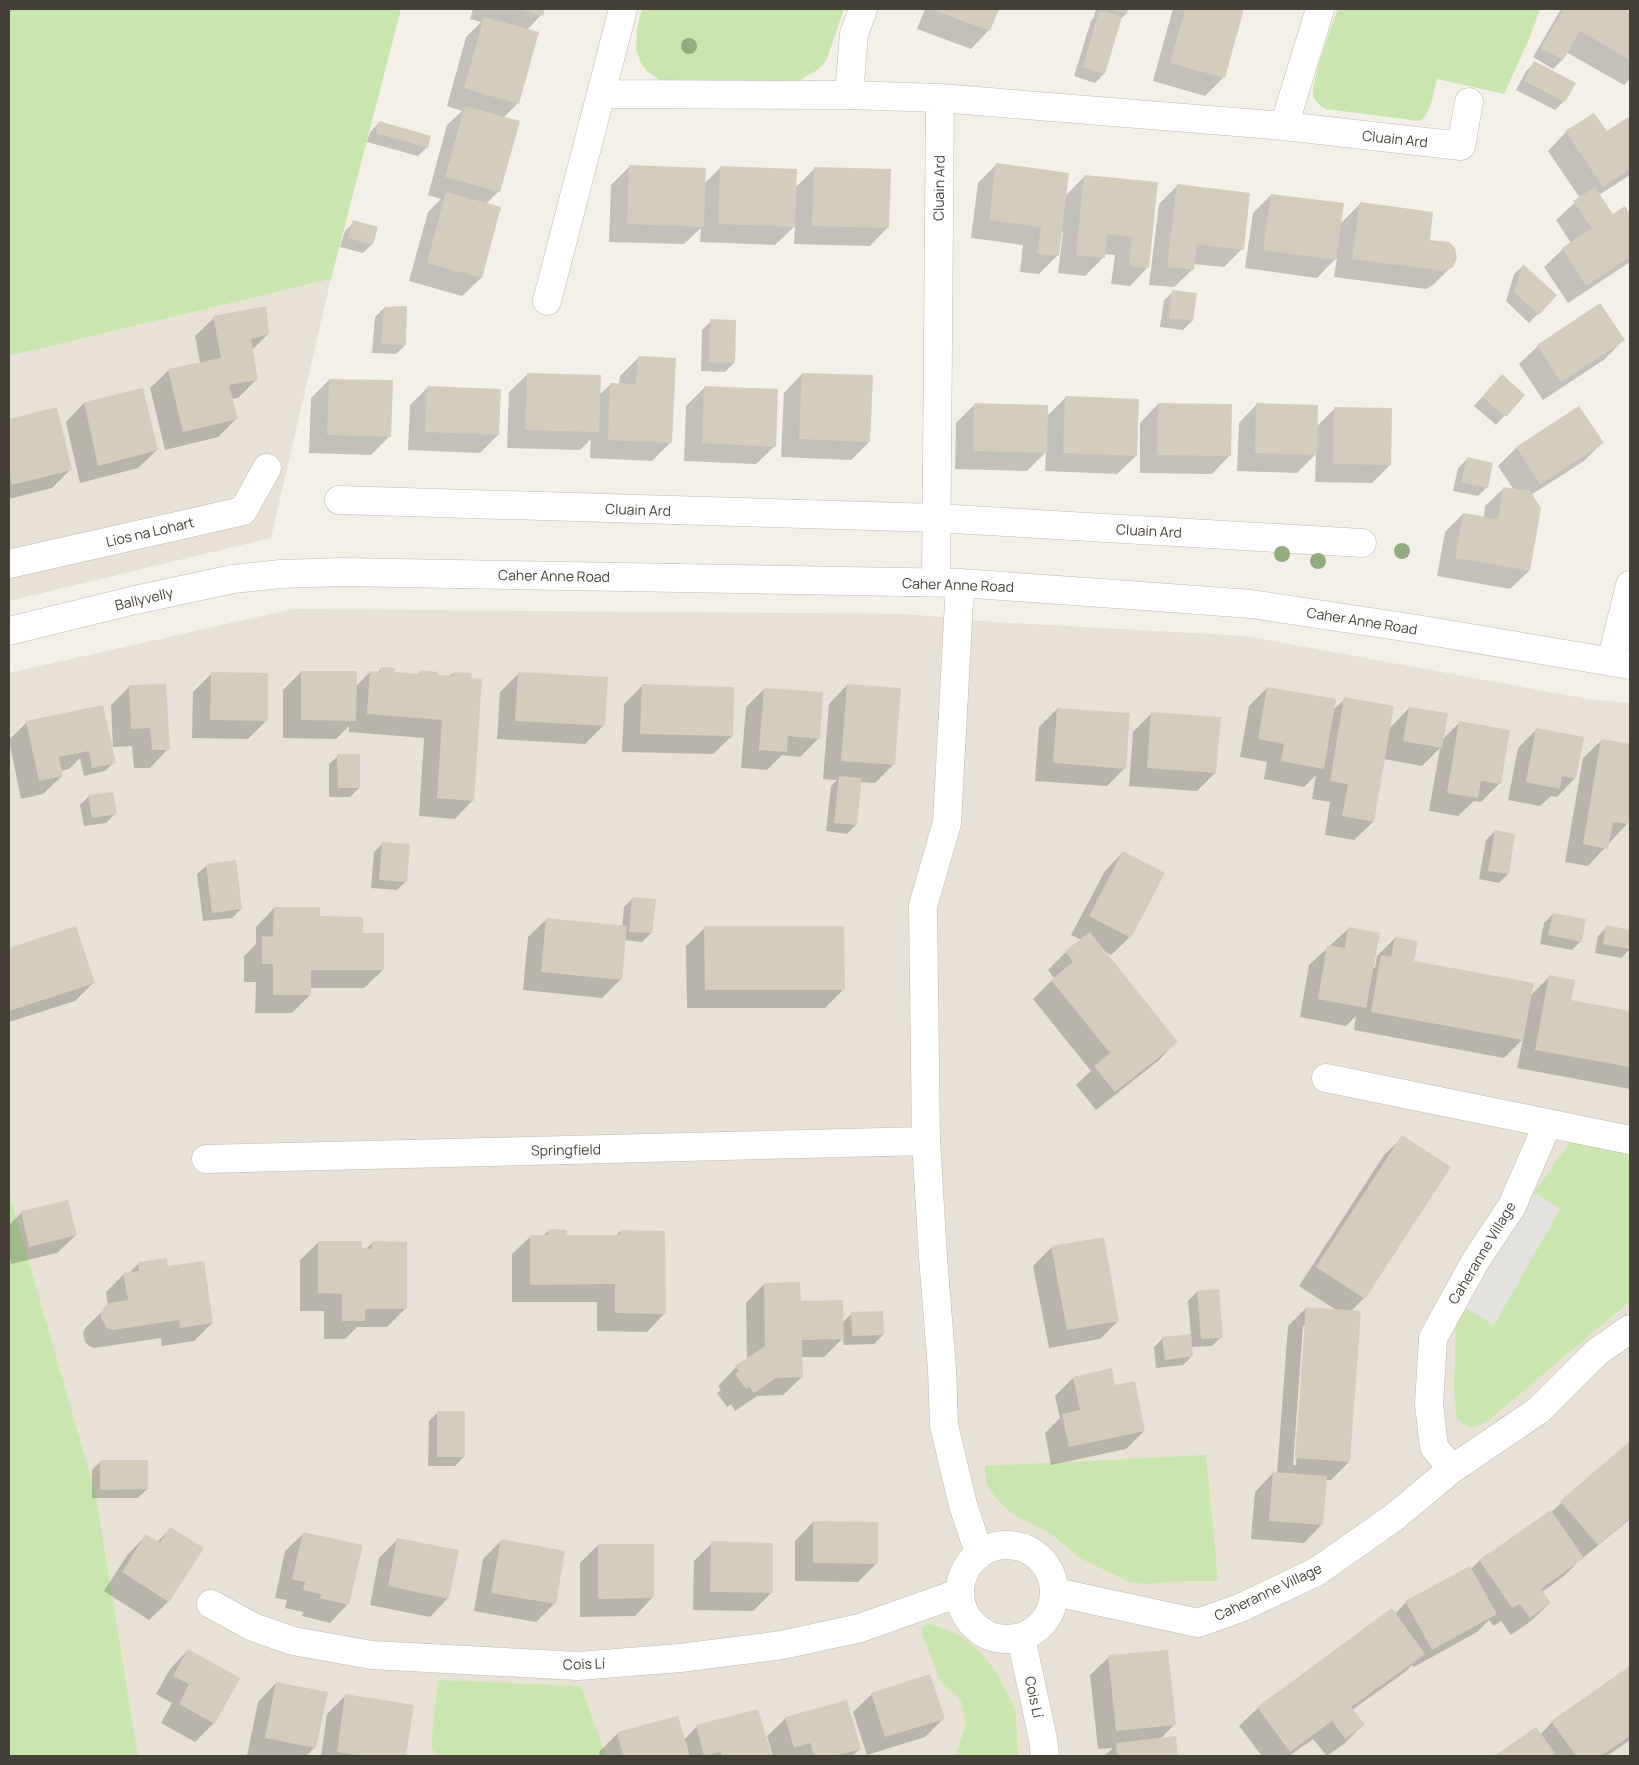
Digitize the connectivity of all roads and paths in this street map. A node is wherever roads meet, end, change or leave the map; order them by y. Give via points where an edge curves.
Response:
1 (623, 9) edge
2 (863, 9) edge
3 (1320, 9) edge
4 (600, 94) junction
5 (849, 95) junction
6 (940, 98) junction
7 (1469, 102) dead end
8 (1284, 126) junction
9 (547, 301) dead end
10 (268, 468) dead end
11 (339, 500) dead end
12 (936, 518) junction
13 (1362, 543) dead end
14 (9, 564) edge
15 (281, 574) joint
16 (948, 583) junction
17 (1630, 585) edge
18 (9, 631) edge
19 (1620, 664) edge
20 (1326, 1078) dead end
21 (1548, 1124) junction
22 (1630, 1140) edge
23 (926, 1141) junction
24 (206, 1159) dead end
25 (1630, 1329) edge
26 (1452, 1470) junction
27 (978, 1553) junction
28 (1055, 1592) junction
29 (959, 1593) junction
30 (211, 1604) dead end
31 (1021, 1638) junction
32 (1045, 1756) edge

1 - 4 street
2 - 5 street via 854,34
3 - 8 street
4 - 5 street, Cluain Ard
4 - 9 street
5 - 6 street, Cluain Ard
6 - 8 street, Cluain Ard
6 - 12 street, Cluain Ard
7 - 8 street, Cluain Ard via 1461,146
10 - 14 street, Lios na Lohart via 242,511
11 - 12 street, Cluain Ard
12 - 13 street, Cluain Ard
12 - 16 street, Cluain Ard
15 - 16 street, Caher Anne Road
15 - 18 street, Ballyvelly via 206,585
16 - 19 street, Caher Anne Road via 1251,604
16 - 23 street, Cluain Ard via 947,823 924,906
17 - 19 street
20 - 21 street
21 - 22 street
21 - 26 street, Caheranne Village via 1512,1206 1476,1260 1433,1338 1429,1404 1434,1447
23 - 24 street, Springfield
23 - 27 street, Cluain Ard via 944,1425 962,1505
25 - 26 street, Caheranne Village via 1597,1352 1539,1410
26 - 28 street, Caheranne Village via 1393,1518 1316,1572 1240,1608 1198,1623
27 - 28 street via 994,1545 1012,1544 1032,1551 1045,1563 1053,1578
27 - 29 street via 968,1563 960,1580
28 - 31 street via 1050,1614 1038,1628
29 - 30 street, Cois Lí via 860,1628 782,1645 578,1666 372,1655 293,1641 253,1627
29 - 31 street via 962,1610 974,1627 993,1638
31 - 32 street, Cois Lí

